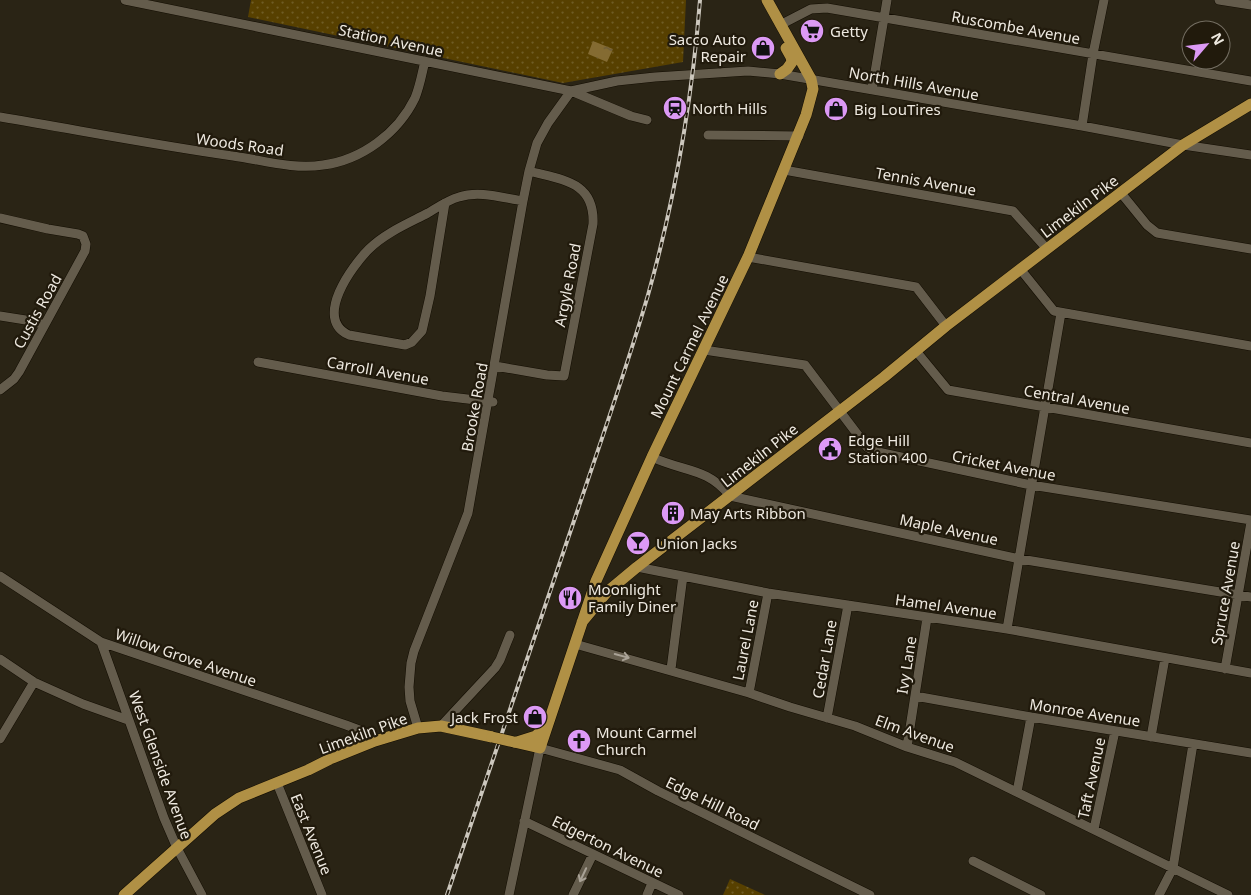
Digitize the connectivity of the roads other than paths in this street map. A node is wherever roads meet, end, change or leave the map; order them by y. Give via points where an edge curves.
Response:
1 (124, 0) edge
2 (766, 0) edge
3 (887, 0) edge
4 (1104, 0) edge
5 (1219, 0) edge
6 (171, 5) edge
7 (1251, 5) edge
8 (884, 18) junction
9 (780, 25) junction
10 (1093, 54) junction
11 (425, 61) junction
12 (780, 74) junction
13 (811, 80) junction
14 (1251, 81) edge
15 (872, 90) junction
16 (571, 91) junction
17 (1251, 104) edge
18 (0, 117) edge
19 (647, 120) dead end
20 (1082, 126) junction
21 (708, 135) dead end
22 (798, 136) junction
23 (1183, 145) junction
24 (1251, 155) edge
25 (529, 170) junction
26 (784, 170) junction
27 (1121, 192) junction
28 (523, 201) junction
29 (445, 203) junction
30 (0, 218) edge
31 (1047, 249) junction
32 (1251, 249) edge
33 (748, 257) junction
34 (1021, 270) junction
35 (1061, 313) junction
36 (0, 316) edge
37 (44, 325) junction
38 (946, 326) junction
39 (1251, 346) edge
40 (704, 350) junction
41 (916, 351) junction
42 (258, 362) dead end
43 (495, 366) junction
44 (0, 390) edge
45 (492, 402) junction
46 (1045, 407) junction
47 (840, 410) junction
48 (1251, 443) edge
49 (652, 457) junction
50 (1031, 485) junction
51 (730, 496) junction
52 (1251, 521) edge
53 (1020, 558) junction
54 (637, 567) junction
55 (0, 576) edge
56 (682, 576) junction
57 (768, 592) junction
58 (1239, 594) junction
59 (1251, 596) edge
60 (848, 605) junction
61 (927, 618) junction
62 (582, 622) junction
63 (1007, 629) junction
64 (510, 636) dead end
65 (101, 642) junction
66 (574, 644) junction
67 (1165, 658) junction
68 (0, 659) edge
69 (670, 669) junction
70 (1225, 669) junction
71 (1251, 674) edge
72 (34, 682) junction
73 (749, 693) junction
74 (915, 696) junction
75 (1031, 717) junction
76 (828, 718) junction
77 (128, 720) junction
78 (548, 724) junction
79 (441, 726) junction
80 (418, 728) junction
81 (1115, 731) junction
82 (1151, 737) junction
83 (0, 739) edge
84 (375, 741) junction
85 (516, 742) junction
86 (1194, 744) junction
87 (907, 747) junction
88 (540, 748) junction
89 (1251, 753) edge
90 (276, 783) junction
91 (1017, 792) junction
92 (524, 821) junction
93 (1094, 829) junction
94 (176, 848) junction
95 (592, 854) junction
96 (973, 861) dead end
97 (1173, 868) junction
98 (652, 883) junction
99 (124, 895) edge
100 (202, 895) edge
101 (322, 895) edge
102 (509, 895) edge
103 (573, 895) edge
104 (646, 895) edge
105 (679, 895) edge
106 (870, 895) edge
107 (1041, 895) edge
108 (1159, 895) edge
109 (1228, 895) edge

1 - 6 street, Station Avenue
2 - 9 main road
3 - 8 street
4 - 10 street
5 - 7 street
6 - 11 street, Station Avenue
8 - 9 street, Ruscombe Avenue via 820,7
8 - 10 street, Ruscombe Avenue
8 - 15 street
9 - 12 main road via 792,62
9 - 13 main road
10 - 14 street, Ruscombe Avenue
10 - 20 street
11 - 16 street, Station Avenue
11 - 18 street, Woods Road via 416,96 392,130 364,151 324,165 294,165 153,145
12 - 13 street, North Hills Avenue
12 - 16 street, North Hills Avenue via 748,72 654,77
13 - 15 street, North Hills Avenue
13 - 22 main road, Mount Carmel Avenue via 812,95
15 - 20 street, North Hills Avenue
16 - 19 street, Station Avenue
16 - 25 street, Brooke Road via 542,132
17 - 23 main road, Limekiln Pike
20 - 23 street, North Hills Avenue
21 - 22 street
22 - 26 main road, Mount Carmel Avenue
23 - 24 street, North Hills Avenue
23 - 27 main road, Limekiln Pike
25 - 28 street, Brooke Road
25 - 43 street, Argyle Road via 584,190 592,205 593,224 564,376
26 - 31 street, Tennis Avenue via 1014,211
26 - 33 main road, Mount Carmel Avenue
27 - 31 main road, Limekiln Pike
27 - 32 street via 1157,233
28 - 29 street via 474,194
28 - 43 street, Brooke Road
29 - 29 street via 424,324 417,338 405,345 342,332 334,316 337,298 352,269 370,248
30 - 37 street, Custis Road via 85,238 85,251
31 - 34 main road, Limekiln Pike
33 - 38 street via 916,287
33 - 40 main road, Mount Carmel Avenue
34 - 35 street via 1054,311
34 - 38 main road, Limekiln Pike
35 - 39 street
35 - 46 street
36 - 37 street
37 - 44 street, Custis Road via 19,372
38 - 41 main road, Limekiln Pike
40 - 47 street, Cricket Avenue via 805,365
40 - 49 main road, Mount Carmel Avenue
41 - 46 street, Central Avenue via 948,390
41 - 47 main road, Limekiln Pike
42 - 45 street, Carroll Avenue via 442,396
43 - 45 street, Brooke Road
45 - 80 street, Brooke Road via 468,513 411,663 410,701
46 - 48 street, Central Avenue
46 - 50 street
47 - 50 street, Cricket Avenue via 873,452
47 - 51 main road, Limekiln Pike
49 - 51 street via 703,473 722,485
49 - 62 main road, Mount Carmel Avenue via 596,581
50 - 52 street, Cricket Avenue
50 - 53 street
51 - 53 street, Maple Avenue
51 - 54 main road, Limekiln Pike
52 - 58 street, Spruce Avenue
53 - 58 street, Maple Avenue
53 - 63 street
54 - 56 street, Hamel Avenue
54 - 62 main road, Limekiln Pike via 607,592
55 - 65 street, Willow Grove Avenue
56 - 57 street, Hamel Avenue
56 - 69 street
57 - 60 street, Hamel Avenue
57 - 73 street, Laurel Lane
58 - 59 street, Maple Avenue
58 - 70 street, Spruce Avenue
60 - 61 street, Hamel Avenue
60 - 76 street, Cedar Lane
61 - 63 street, Hamel Avenue
61 - 74 street, Ivy Lane
62 - 66 main road, Limekiln Pike
63 - 67 street, Hamel Avenue
64 - 79 street via 495,668
65 - 77 street, West Glenside Avenue
65 - 84 street, Willow Grove Avenue via 346,725
66 -> 69 street, Elm Avenue
66 - 78 main road, Limekiln Pike
67 - 70 street, Hamel Avenue
67 - 82 street
68 - 72 street
69 - 73 street, Elm Avenue
70 - 71 street, Hamel Avenue
72 - 77 street
72 - 83 street
73 - 76 street, Elm Avenue
74 - 75 street, Monroe Avenue
74 - 87 street, Ivy Lane
75 - 81 street, Monroe Avenue
75 - 91 street
76 - 87 street, Elm Avenue
77 - 94 street, West Glenside Avenue
78 - 85 main road via 536,736
78 - 88 main road, Limekiln Pike
79 - 80 main road, Limekiln Pike
79 - 85 main road, Limekiln Pike, bridge
80 - 84 main road, Limekiln Pike
81 - 82 street, Monroe Avenue
81 - 93 street, Taft Avenue
82 - 86 street, Monroe Avenue
84 - 90 main road, Limekiln Pike
85 - 88 main road, Limekiln Pike
86 - 89 street, Monroe Avenue
86 - 97 street
87 - 91 street, Elm Avenue via 955,762
88 - 92 street
88 - 106 street, Edge Hill Road via 620,770 658,792
90 - 94 main road, Limekiln Pike via 238,798
90 - 101 street, East Avenue
91 - 93 street, Elm Avenue
92 - 95 street, Edgerton Avenue
92 - 102 street
93 - 97 street, Elm Avenue
94 - 99 main road, Limekiln Pike
94 - 100 street, West Glenside Avenue
95 - 98 street, Edgerton Avenue
95 -> 103 street
96 - 107 street
97 - 108 street
97 - 109 street, Elm Avenue
98 - 104 street
98 - 105 street, Edgerton Avenue

